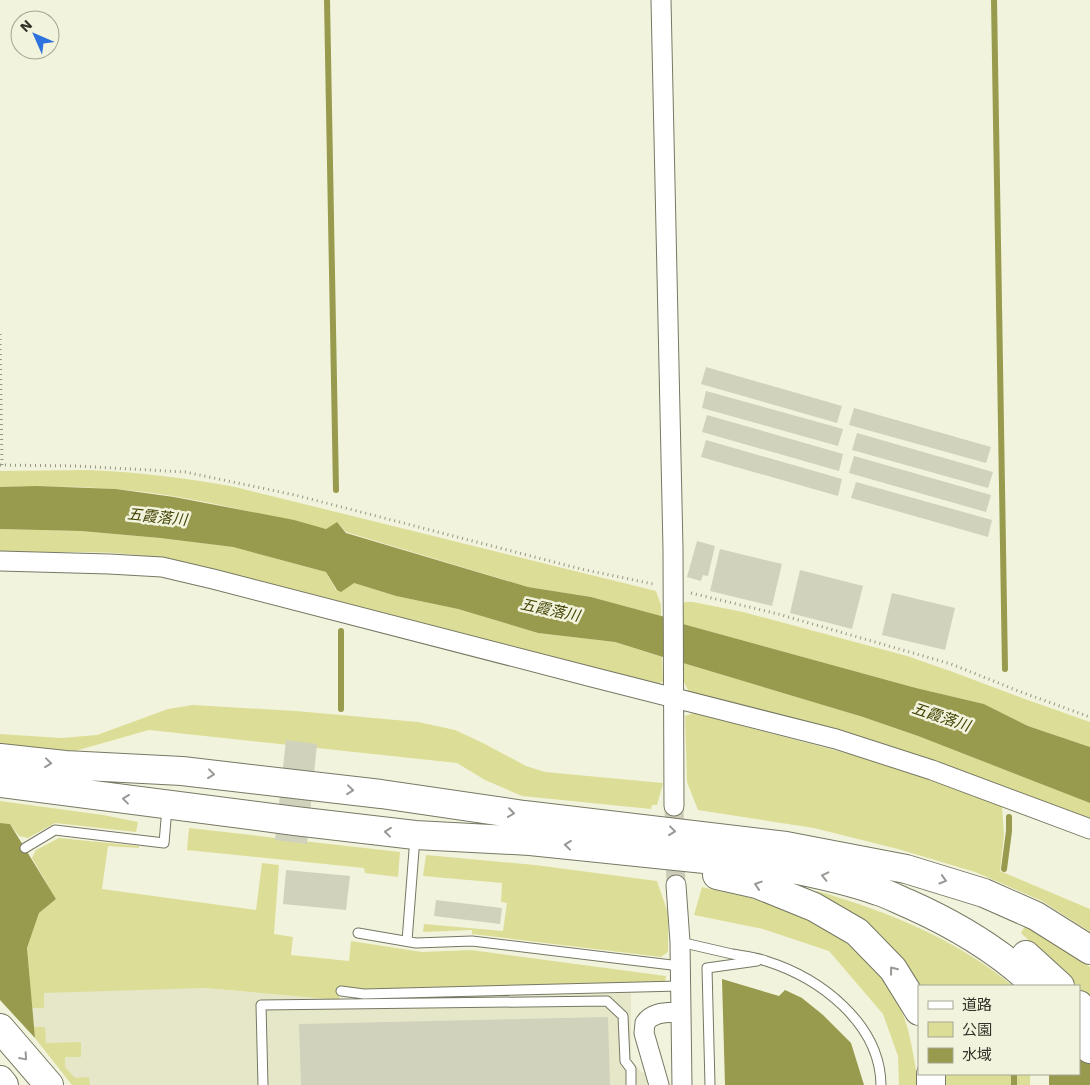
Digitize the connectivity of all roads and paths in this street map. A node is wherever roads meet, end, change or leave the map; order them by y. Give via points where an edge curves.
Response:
1 (661, 0) edge
2 (0, 334) edge
3 (1, 465) edge
4 (0, 561) edge
5 (673, 597) junction
6 (674, 688) junction
7 (1090, 716) edge
8 (0, 758) edge
9 (0, 783) edge
10 (168, 805) junction
11 (674, 806) tunnel mouth
12 (1090, 829) edge
13 (415, 834) junction
14 (25, 848) dead end
15 (616, 850) junction
16 (827, 855) junction
17 (676, 885) tunnel mouth
18 (358, 933) dead end
19 (407, 941) junction
20 (680, 942) junction
21 (1090, 950) edge
22 (765, 960) junction
23 (680, 966) junction
24 (1051, 985) edge
25 (680, 986) junction
26 (341, 991) dead end
27 (1080, 1006) edge
28 (918, 1009) edge
29 (681, 1012) junction
30 (1090, 1018) edge
31 (0, 1028) edge
32 (1080, 1034) edge
33 (1090, 1048) edge
34 (0, 1080) edge
35 (4, 1085) edge
36 (49, 1085) edge
37 (263, 1085) edge
38 (631, 1085) edge
39 (659, 1085) edge
40 (682, 1085) edge
41 (710, 1085) edge
42 (881, 1085) edge

1 - 5 street
2 - 3 path
3 - 5 path via 184,472 295,496 581,569
4 - 6 street via 162,567 592,678
5 - 6 street
5 - 7 path via 778,614 951,664
6 - 11 street
6 - 12 street via 932,770
8 -> 16 highway via 65,765 182,770 524,815 740,839
10 -> 9 highway
13 -> 10 highway
10 - 14 lane via 164,843 56,830
15 -> 13 highway
13 - 19 lane
24 -> 15 highway via 1022,973 992,948 941,918 879,891 782,867
28 -> 15 highway via 893,969 857,932 814,907 757,884
16 -> 21 highway via 906,869 984,893 1036,916
16 - 24 highway via 924,892 979,922 1013,945
17 - 20 street
18 - 19 lane
19 - 23 lane via 472,941
20 - 22 lane
20 - 23 street
22 - 41 lane via 707,968
22 - 42 lane via 795,972 823,989 851,1013 868,1039 880,1071
23 - 25 street
25 - 26 lane via 364,994
25 - 29 street
27 - 30 highway
29 - 39 street via 660,1013 645,1023 644,1033
29 - 40 street
31 -> 36 highway
32 - 33 highway
34 - 35 highway
37 - 38 lane via 261,1005 607,1000 623,1016 625,1061 631,1069

